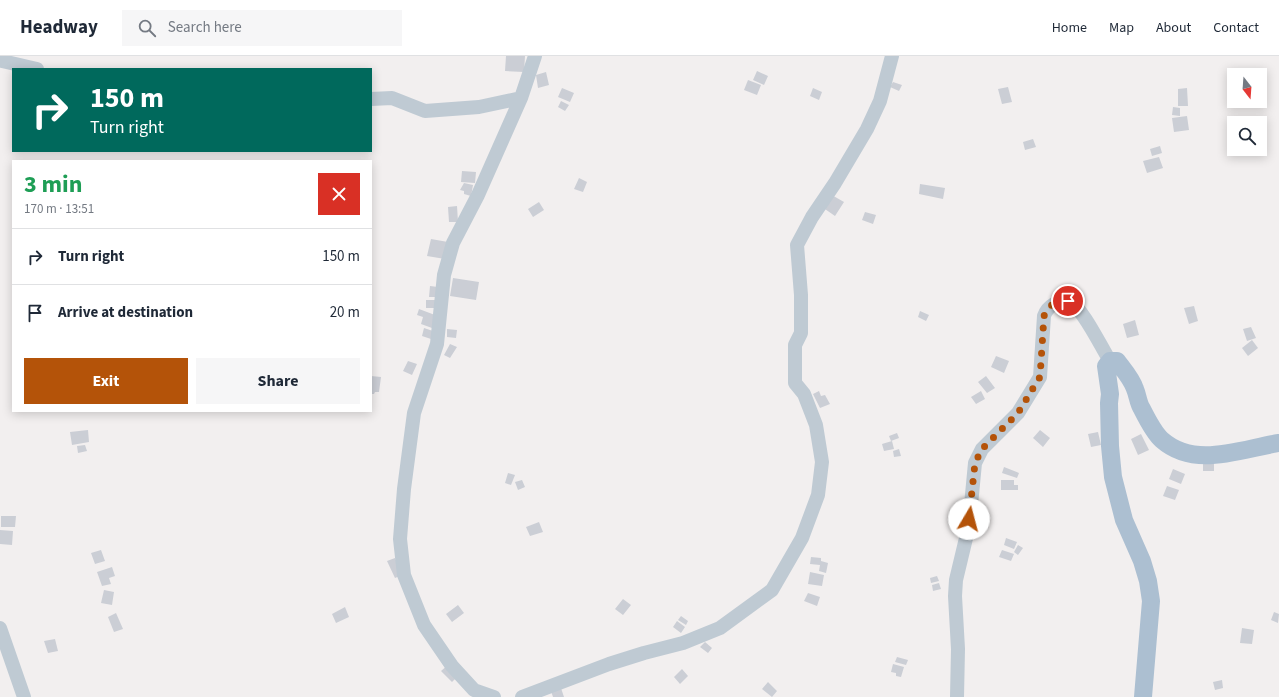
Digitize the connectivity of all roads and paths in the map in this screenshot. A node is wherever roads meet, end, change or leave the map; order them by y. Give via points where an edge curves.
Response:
1 (535, 56) edge
2 (892, 56) edge
3 (0, 58) edge
4 (33, 68) edge
5 (521, 98) junction
6 (372, 99) edge
7 (1110, 361) junction
8 (1279, 443) edge
9 (0, 628) edge
10 (24, 697) edge
11 (494, 697) edge
12 (522, 697) edge
13 (957, 697) edge
14 (1144, 697) edge

1 - 5 street
2 - 12 street via 880,101 867,129 797,245 801,332 795,345 795,384 804,394 816,425 822,462 818,495 802,538 772,590 720,628 683,643 610,664
3 - 4 street via 2,61
5 - 6 street via 479,107 425,110 392,98
5 - 11 street via 478,195 453,243 444,275 437,344 414,413 400,539 404,575 424,625 452,666 474,690
7 - 8 main road via 1117,361 1135,387 1141,408 1161,439 1181,452 1228,454
7 - 13 street via 1075,306 1068,301 1060,301 1046,310 1040,377 1018,413 982,449 975,463 967,534 956,580
7 - 14 main road via 1106,366 1110,394 1112,467 1124,520 1142,561 1151,601
9 - 10 street

